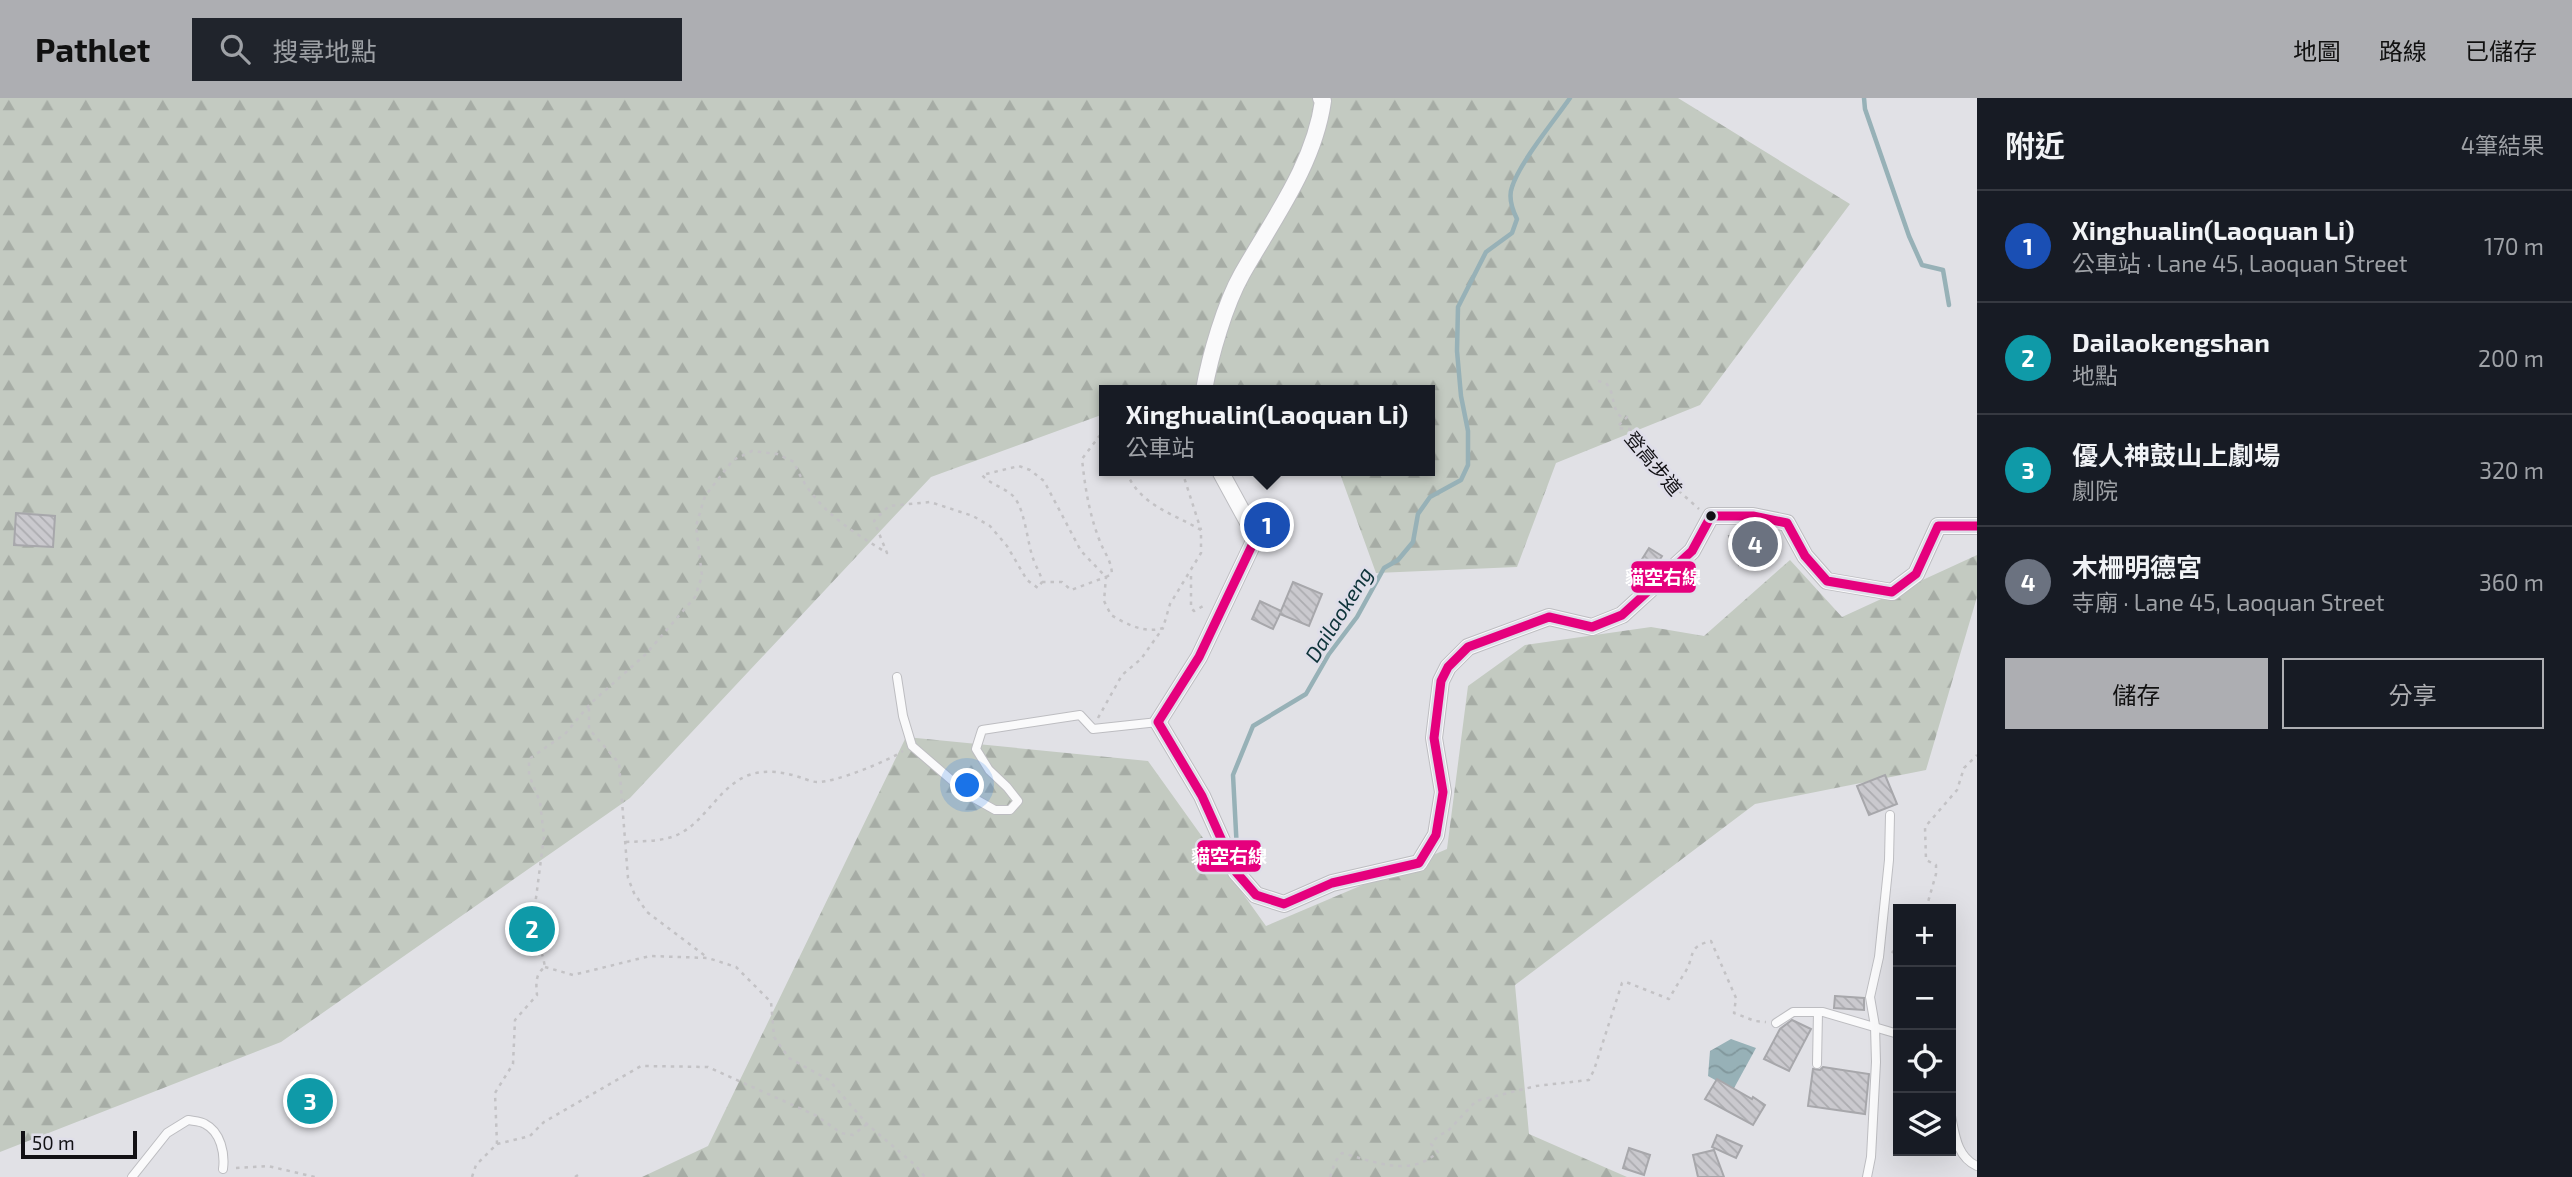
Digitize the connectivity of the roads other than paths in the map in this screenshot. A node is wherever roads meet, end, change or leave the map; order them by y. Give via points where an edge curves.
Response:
1 (1321, 98) edge
2 (1204, 385) edge
3 (1223, 476) edge
4 (1977, 526) edge
5 (897, 677) dead end
6 (1158, 722) junction
7 (1890, 816) dead end
8 (1818, 1012) junction
9 (1776, 1023) road end
10 (1875, 1026) junction
11 (1893, 1032) edge
12 (1817, 1064) dead end
13 (1956, 1136) edge
14 (1977, 1166) edge
15 (223, 1169) road end
16 (132, 1177) edge
17 (1867, 1177) edge

1 - 2 street via 1320,123 1283,209 1241,276 1209,359
3 - 6 street via 1256,537 1199,657
4 - 6 street via 1938,526 1916,574 1892,592 1827,581 1805,556 1787,523 1752,516 1711,516 1692,551 1622,615 1592,627 1549,617 1468,647 1441,681 1434,738 1443,792 1436,835 1419,863 1332,883 1284,904 1256,895 1236,872 1202,796
5 - 6 lane via 912,746 970,796 995,810 1010,810 1017,801 976,749 982,730 1080,715 1093,729
7 - 10 lane via 1879,957 1870,996
8 - 9 lane via 1793,1012
8 - 10 lane
8 - 12 lane
10 - 11 lane
10 - 17 lane via 1874,1117
13 - 14 lane via 1960,1152
15 - 16 lane via 225,1154 214,1132 205,1123 188,1120 167,1133

